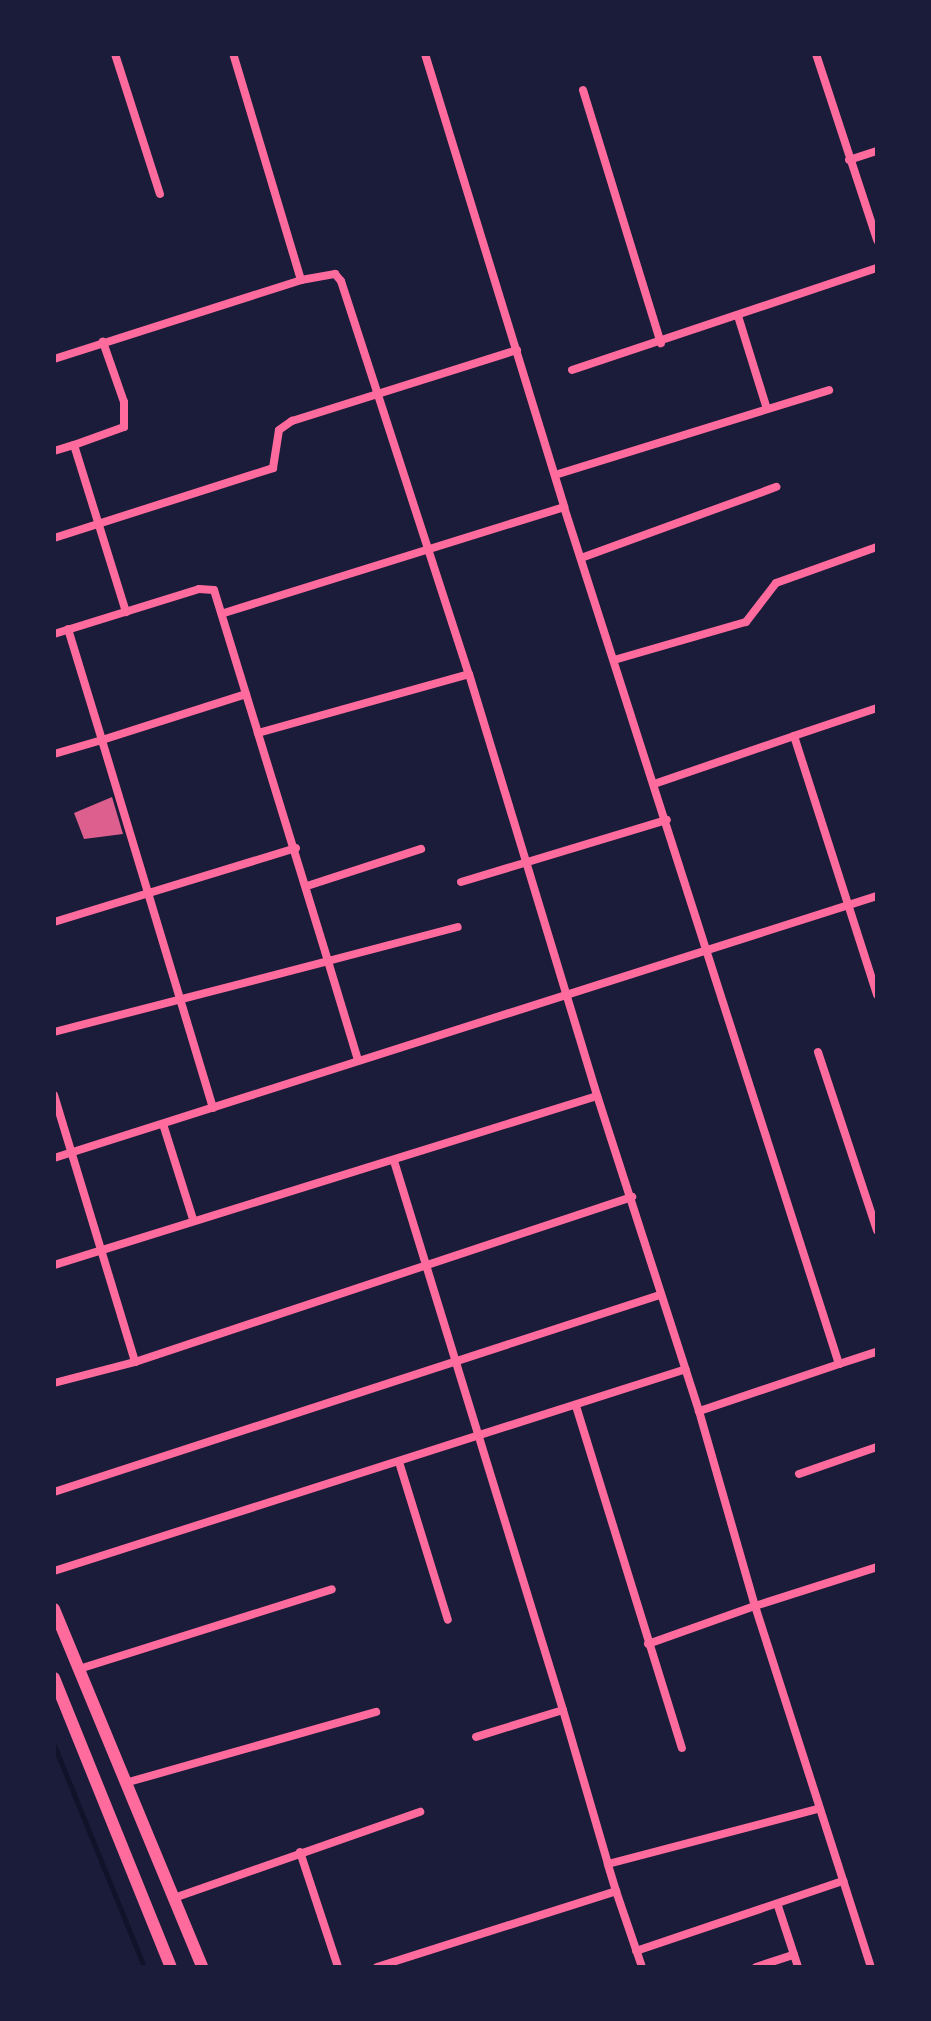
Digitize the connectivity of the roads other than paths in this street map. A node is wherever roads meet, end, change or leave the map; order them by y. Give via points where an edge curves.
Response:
1 (115, 54) edge
2 (233, 54) edge
3 (425, 54) edge
4 (816, 54) edge
5 (583, 90) dead end
6 (877, 151) edge
7 (849, 160) junction
8 (160, 194) dead end
9 (877, 240) edge
10 (877, 268) edge
11 (301, 280) junction
12 (738, 316) junction
13 (103, 342) junction
14 (661, 343) junction
15 (517, 350) junction
16 (54, 359) edge
17 (572, 370) dead end
18 (829, 390) dead end
19 (376, 393) junction
20 (767, 409) junction
21 (74, 445) junction
22 (54, 451) edge
23 (555, 475) junction
24 (776, 487) dead end
25 (564, 507) junction
26 (100, 524) junction
27 (54, 538) edge
28 (877, 547) edge
29 (428, 549) junction
30 (581, 558) junction
31 (126, 612) junction
32 (224, 613) junction
33 (68, 629) junction
34 (54, 634) edge
35 (614, 660) junction
36 (469, 674) junction
37 (246, 694) junction
38 (877, 708) edge
39 (258, 733) junction
40 (794, 736) junction
41 (102, 740) junction
42 (54, 754) edge
43 (654, 784) junction
44 (667, 820) junction
45 (296, 848) junction
46 (421, 849) dead end
47 (528, 861) junction
48 (461, 882) dead end
49 (307, 886) junction
50 (149, 893) junction
51 (877, 896) edge
52 (847, 906) junction
53 (54, 922) edge
54 (458, 927) dead end
55 (708, 948) junction
56 (328, 961) junction
57 (877, 995) edge
58 (567, 996) junction
59 (183, 1000) junction
60 (54, 1032) edge
61 (818, 1052) dead end
62 (358, 1060) junction
63 (54, 1095) edge
64 (597, 1096) junction
65 (213, 1108) junction
66 (163, 1124) junction
67 (70, 1153) junction
68 (54, 1158) edge
69 (394, 1161) junction
70 (632, 1197) junction
71 (193, 1219) junction
72 (877, 1230) edge
73 (102, 1247) junction
74 (422, 1264) junction
75 (54, 1265) edge
76 (660, 1295) junction
77 (877, 1352) edge
78 (452, 1359) junction
79 (135, 1362) junction
80 (839, 1364) junction
81 (686, 1369) junction
82 (54, 1383) edge
83 (576, 1406) junction
84 (699, 1411) junction
85 (474, 1436) junction
86 (877, 1447) edge
87 (399, 1462) junction
88 (799, 1474) dead end
89 (54, 1492) edge
90 (877, 1567) edge
91 (54, 1571) edge
92 (332, 1589) dead end
93 (755, 1606) junction
94 (54, 1609) edge
95 (448, 1620) dead end
96 (648, 1644) junction
97 (79, 1669) junction
98 (54, 1678) edge
99 (563, 1710) junction
100 (376, 1712) dead end
101 (476, 1737) dead end
102 (682, 1748) dead end
103 (125, 1783) junction
104 (818, 1809) junction
105 (420, 1812) dead end
106 (300, 1852) junction
107 (608, 1864) junction
108 (843, 1881) junction
109 (616, 1891) junction
110 (174, 1898) junction
111 (778, 1906) junction
112 (636, 1951) junction
113 (794, 1955) junction
114 (171, 1967) edge
115 (202, 1967) edge
116 (338, 1967) edge
117 (377, 1967) edge
118 (642, 1967) edge
119 (756, 1967) edge
120 (798, 1967) edge
121 (871, 1967) edge

1 - 8 street
2 - 11 street
3 - 15 street
4 - 7 street
5 - 14 street
6 - 7 street
7 - 9 street
10 - 12 street
11 - 13 street
11 - 19 street via 335,274 341,281
12 - 14 street
12 - 20 street
13 - 16 street
13 - 21 street via 124,402 124,427
14 - 17 street
15 - 19 street
15 - 23 street
18 - 20 street
19 - 26 street via 285,424 277,437 278,458 264,472
19 - 29 street
20 - 23 street
21 - 22 street
21 - 26 street
23 - 25 street
24 - 30 street
25 - 29 street
25 - 30 street
26 - 27 street
26 - 31 street
28 - 35 street via 776,583 746,622
29 - 32 street
29 - 36 street
30 - 35 street
31 - 32 street via 206,589 219,596
31 - 33 street
32 - 37 street
33 - 34 street
33 - 41 street
35 - 43 street
36 - 39 street
36 - 47 street
37 - 39 street
37 - 41 street
38 - 40 street
39 - 45 street
40 - 43 street
40 - 52 street
41 - 42 street
41 - 50 street
43 - 44 street
44 - 47 street
44 - 55 street
45 - 49 street
45 - 50 street
46 - 49 street
47 - 48 street
47 - 58 street
49 - 56 street
50 - 53 street
50 - 59 street
51 - 52 street
52 - 55 street
52 - 57 street
54 - 56 street
55 - 58 street
55 - 80 street
56 - 59 street
56 - 62 street
58 - 62 street
58 - 64 street
59 - 60 street
59 - 65 street
61 - 72 street
62 - 65 street
63 - 67 street
64 - 69 street
64 - 70 street
65 - 66 street
66 - 67 street
66 - 71 street
67 - 68 street
67 - 73 street
69 - 71 street
69 - 74 street
70 - 74 street
70 - 76 street
71 - 73 street
73 - 75 street
73 - 79 street
74 - 78 street
74 - 79 street
76 - 78 street
76 - 81 street
77 - 80 street
78 - 85 street
78 - 89 street
79 - 82 street
80 - 84 street
81 - 83 street
81 - 84 street
83 - 85 street
83 - 96 street
84 - 93 street
85 - 87 street
85 - 99 street
86 - 88 street
87 - 91 street
87 - 95 street
90 - 93 street
92 - 97 street
93 - 96 street
93 - 104 street
94 - 97 main road
96 - 102 street
97 - 103 main road
98 - 114 main road
99 - 101 street
99 - 107 street
100 - 103 street
103 - 110 main road
104 - 107 street
104 - 108 street
105 - 106 street
106 - 110 street
106 - 116 street
107 - 109 street
108 - 111 street
108 - 121 street
109 - 112 street
109 - 117 street
110 - 115 main road
111 - 112 street
111 - 113 street
112 - 118 street
113 - 119 street
113 - 120 street

